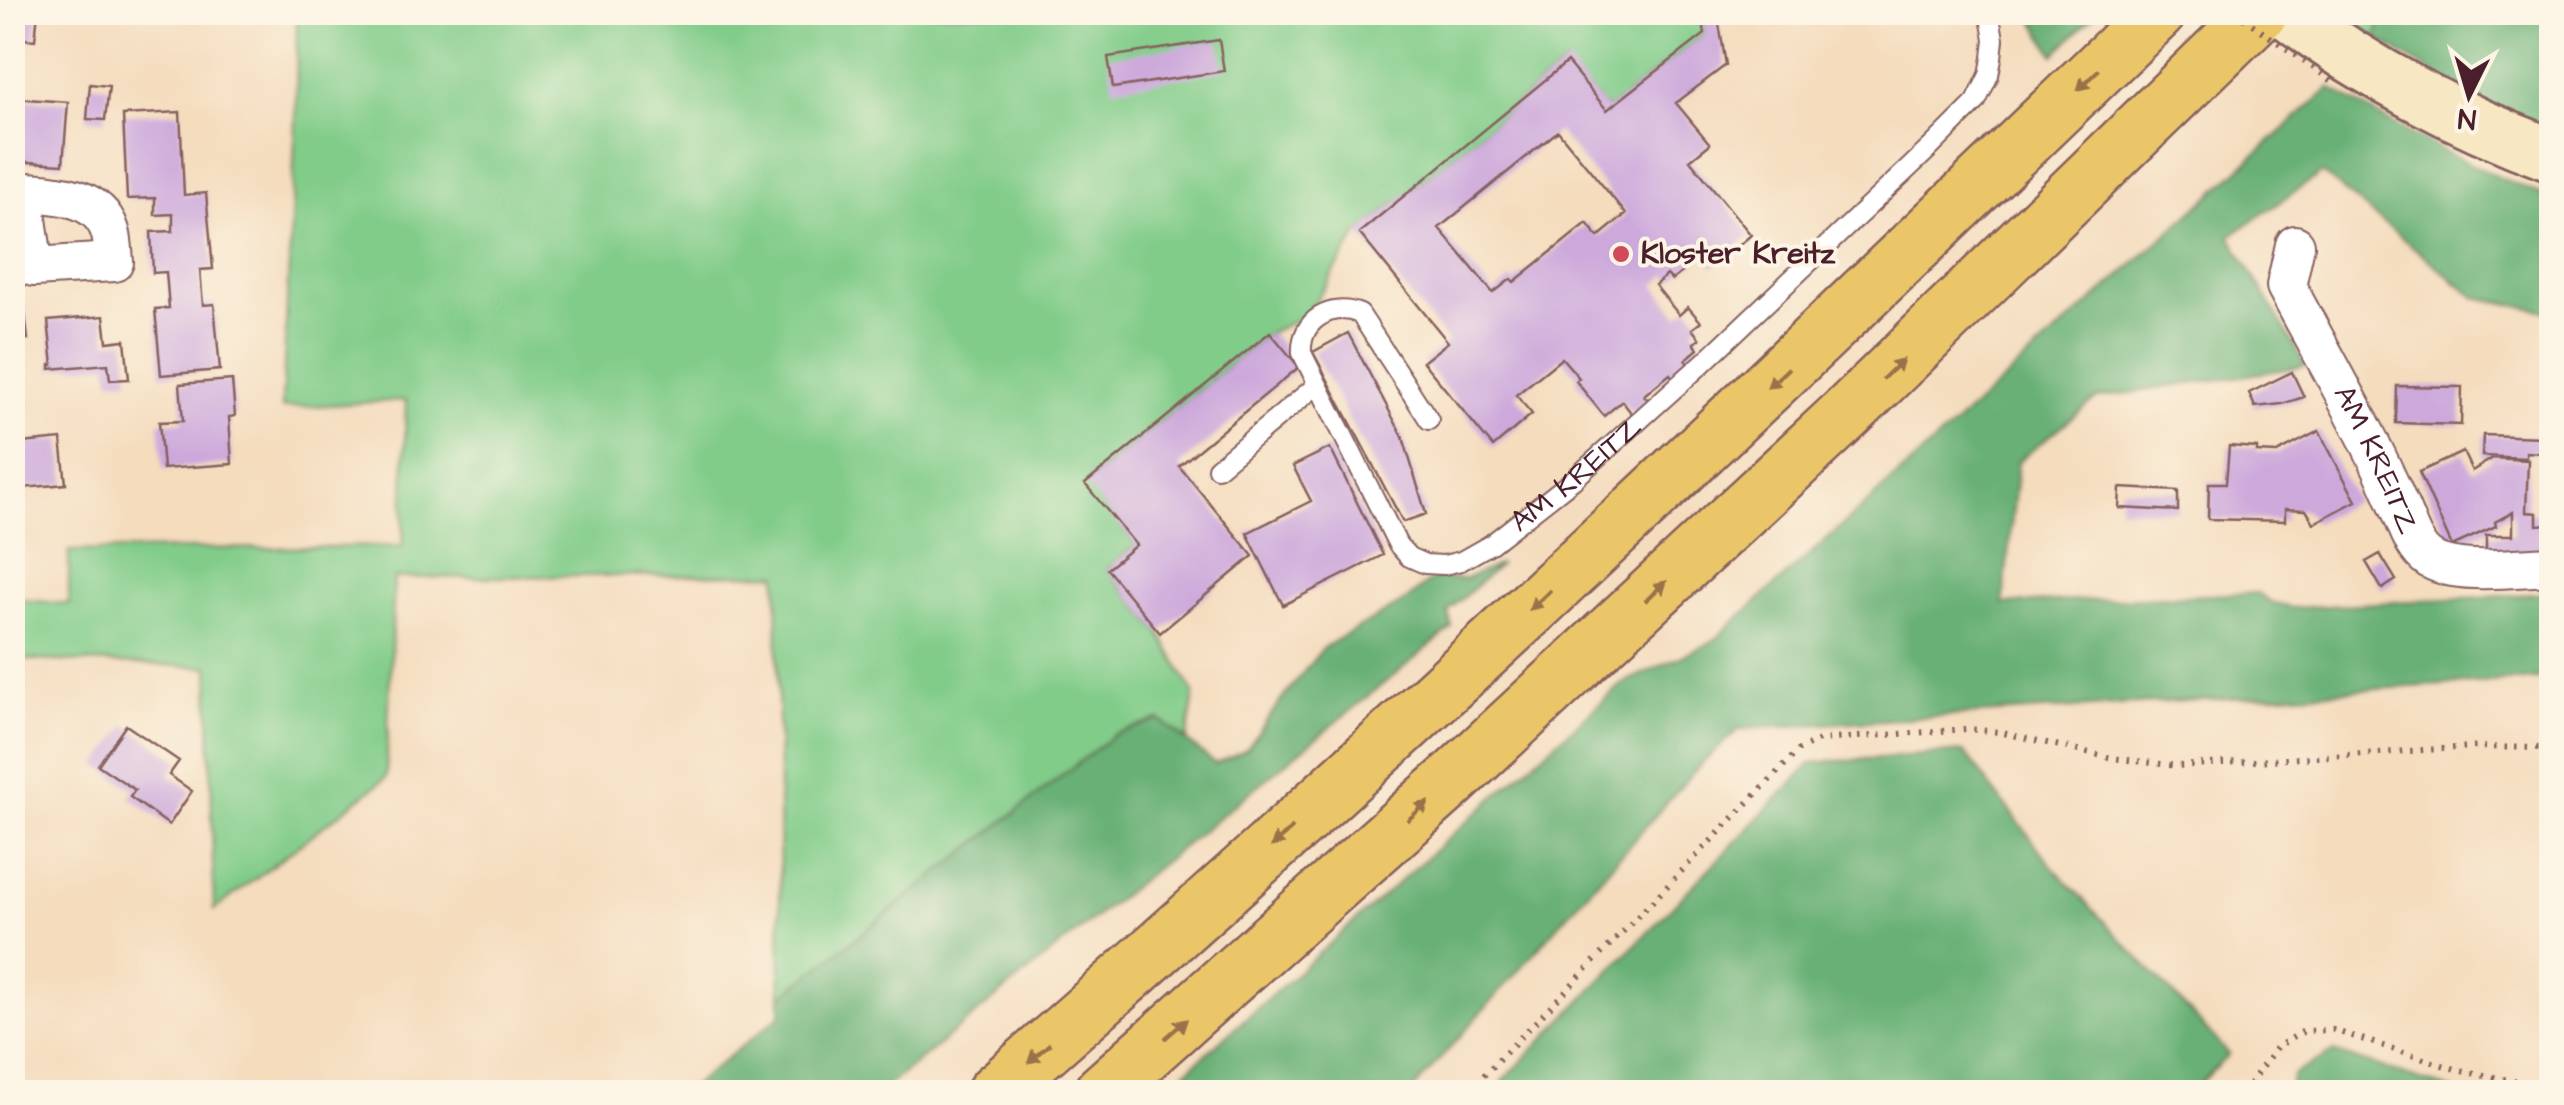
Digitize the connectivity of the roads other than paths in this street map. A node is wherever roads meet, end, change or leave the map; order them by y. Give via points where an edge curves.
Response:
1 (1990, 12) edge
2 (2158, 12) edge
3 (2260, 12) edge
4 (2288, 12) edge
5 (2552, 155) edge
6 (2295, 245) dead end
7 (1317, 386) junction
8 (1428, 420) dead end
9 (1217, 468) dead end
10 (2552, 566) edge
11 (994, 1092) edge
12 (1102, 1092) edge

1 - 7 lane, AM KREITZ via 1992,58 1976,102 1703,363 1532,514 1476,554 1444,565 1404,554
2 -> 11 highway via 1421,711
12 -> 3 highway via 1452,781 1844,416
4 - 5 main road via 2346,72
6 - 10 street, AM KREITZ via 2286,286 2426,557 2458,569
7 - 8 lane, AM KREITZ via 1302,353 1305,333 1316,318 1352,310 1365,318
7 - 9 lane

